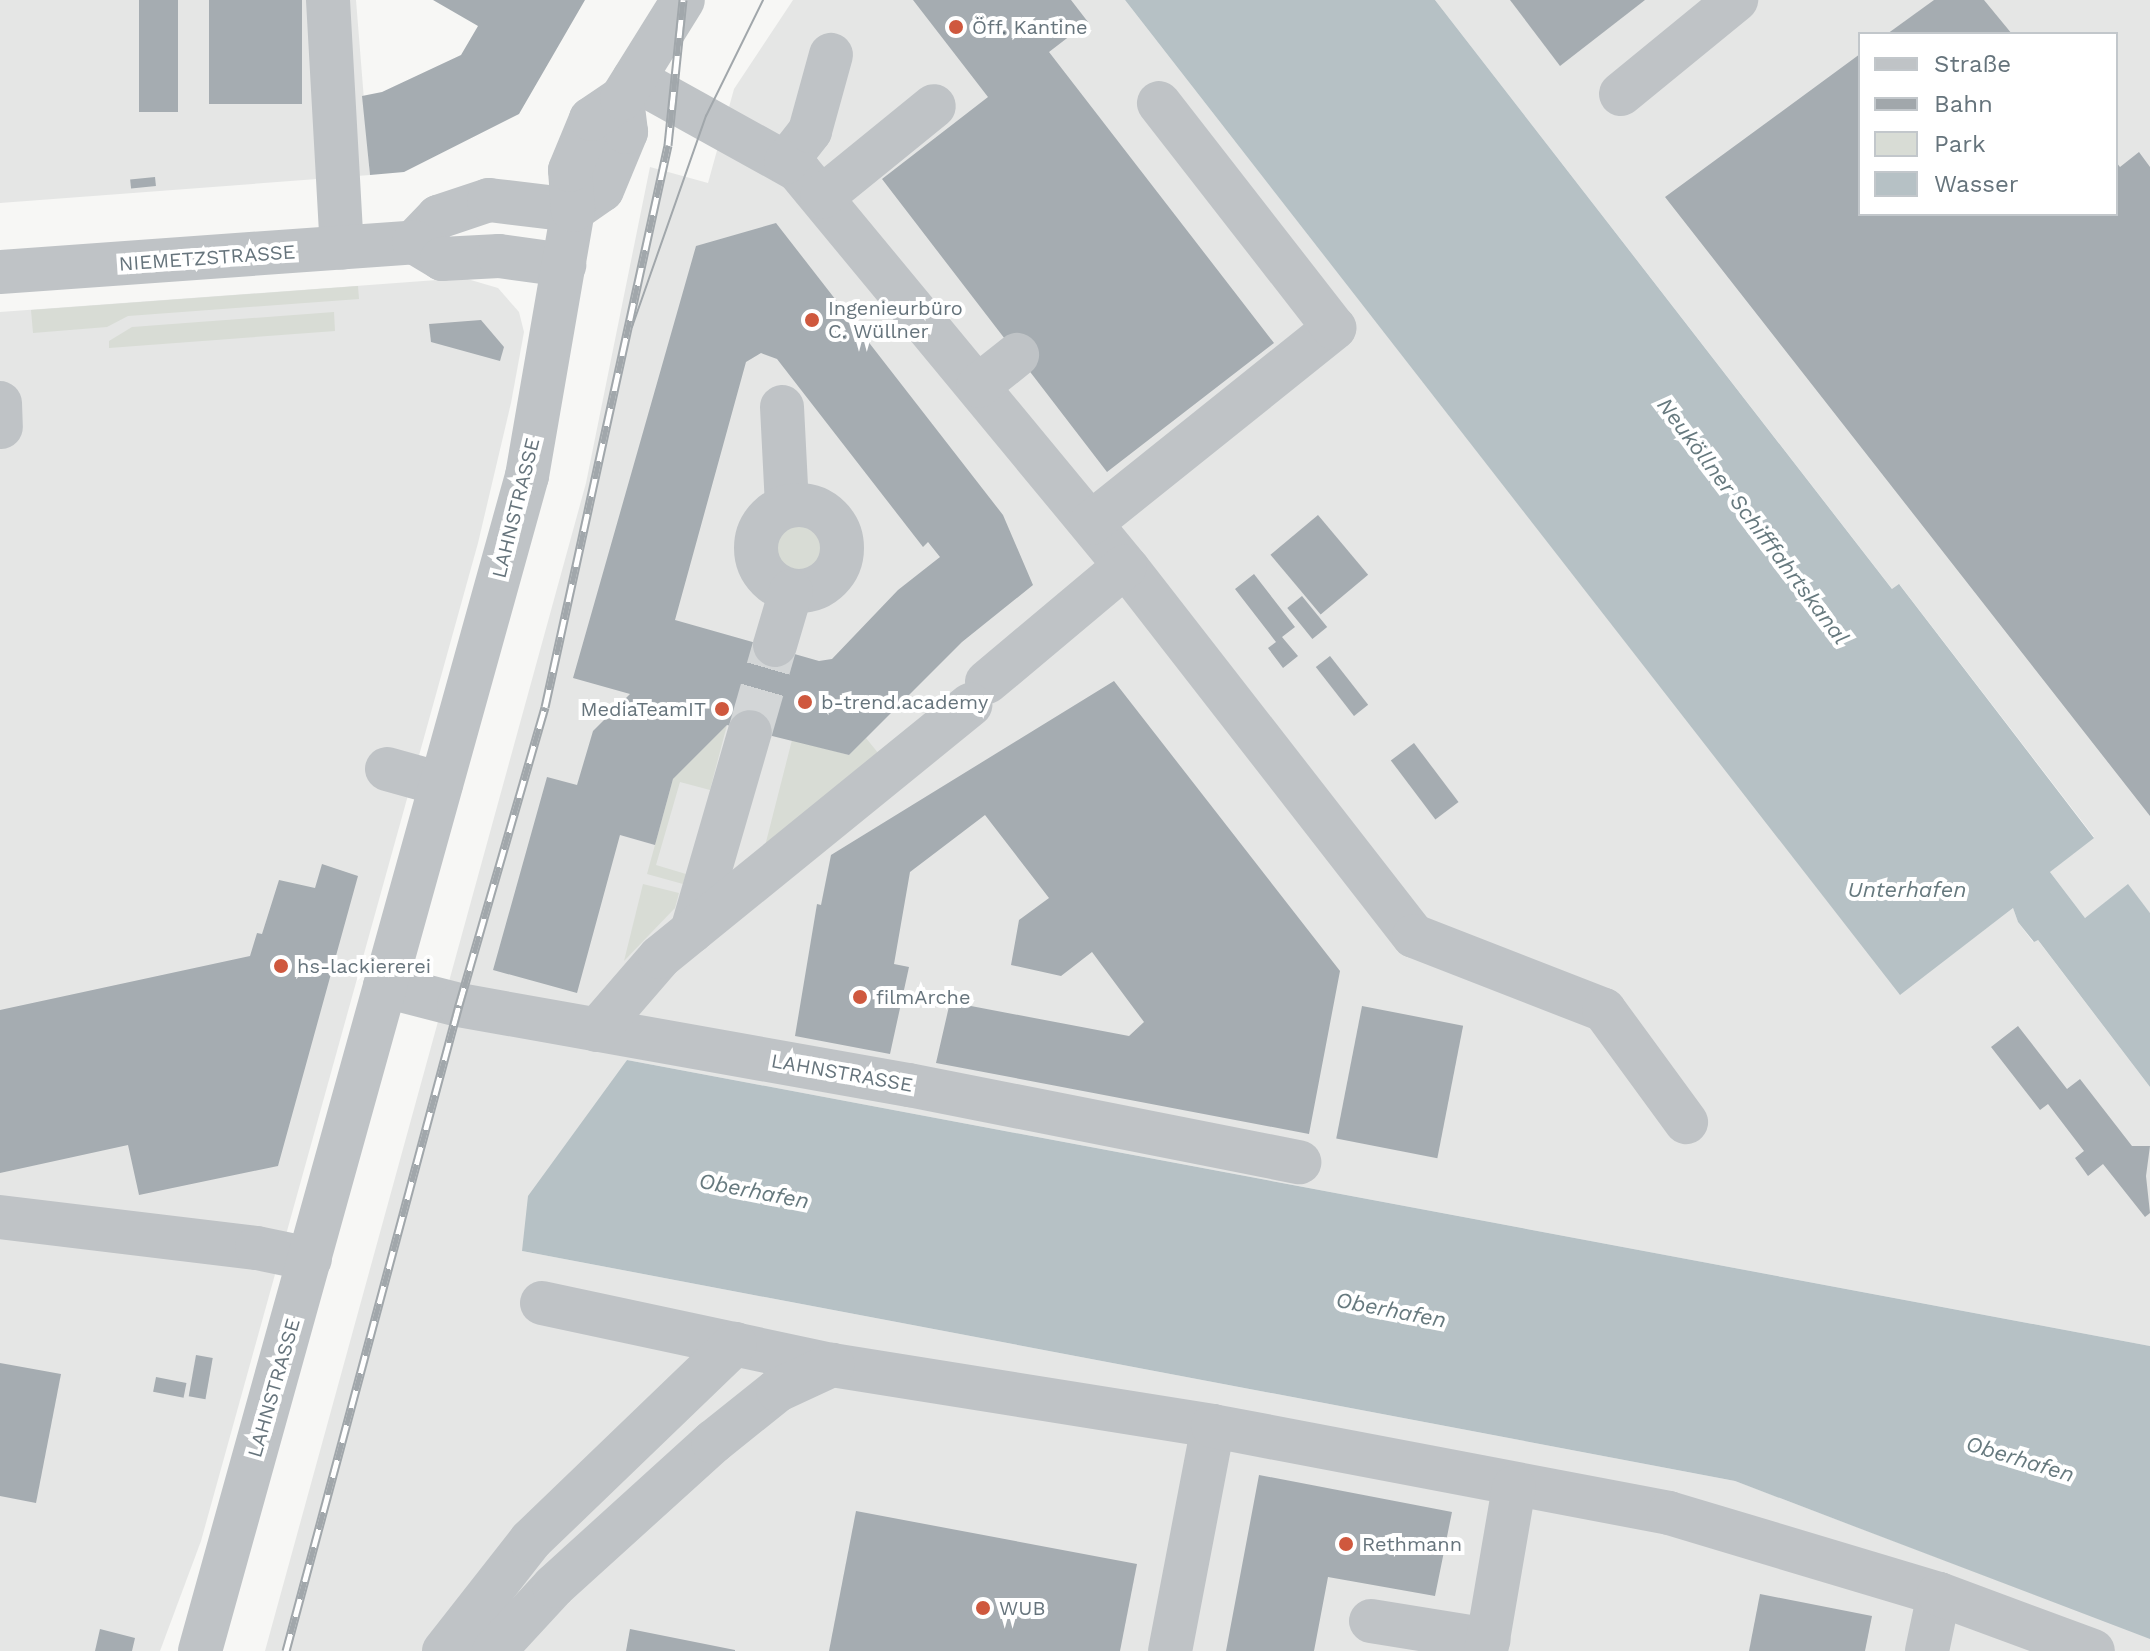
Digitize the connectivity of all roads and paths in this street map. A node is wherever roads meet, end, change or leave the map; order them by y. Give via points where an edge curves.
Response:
1 (328, 0) edge
2 (683, 0) edge
3 (1736, 0) edge
4 (831, 55) dead end
5 (628, 89) junction
6 (1621, 94) dead end
7 (1159, 103) dead end
8 (934, 106) dead end
9 (786, 162) junction
10 (822, 197) junction
11 (573, 210) junction
12 (414, 242) junction
13 (342, 248) junction
14 (564, 265) junction
15 (0, 272) edge
16 (1017, 355) dead end
17 (978, 386) junction
18 (782, 407) dead end
19 (787, 506) junction
20 (1091, 523) junction
21 (1125, 566) junction
22 (791, 591) junction
23 (775, 645) tunnel mouth
24 (750, 732) tunnel mouth
25 (387, 769) dead end
26 (441, 784) junction
27 (692, 931) junction
28 (385, 986) junction
29 (597, 1030) junction
30 (1686, 1122) dead end
31 (1299, 1162) dead end
32 (0, 1217) edge
33 (310, 1259) junction
34 (542, 1303) dead end
35 (735, 1344) junction
36 (832, 1365) junction
37 (1213, 1426) junction
38 (1514, 1487) junction
39 (1939, 1594) junction
40 (1371, 1621) dead end
41 (1487, 1646) edge
42 (200, 1651) edge
43 (444, 1651) edge
44 (494, 1651) edge
45 (1170, 1651) edge
46 (1927, 1651) edge
47 (2093, 1651) edge

1 - 13 street
2 - 5 street, LAHNSTRASSE
3 - 6 street
4 - 9 street via 810,131
5 - 9 street
5 - 11 street, LAHNSTRASSE via 591,119 582,137 570,170
7 - 20 street via 1334,328
8 - 10 street
9 - 10 street
10 - 17 street
11 - 12 street via 489,200 438,217
11 - 14 street, LAHNSTRASSE
12 - 13 street, NIEMETZSTRASSE
12 - 14 street via 442,259 499,256
13 - 15 street, NIEMETZSTRASSE
14 - 26 street, LAHNSTRASSE via 527,476
16 - 17 street
17 - 20 street
18 - 19 street
19 - 22 street via 763,523 755,552 768,579
19 - 22 street via 817,508 838,529 842,544 841,559 824,584
20 - 21 street
21 - 27 street
21 - 30 street via 1414,936 1604,1010
22 - 23 street
24 - 27 street
25 - 26 street
26 - 28 street, LAHNSTRASSE
27 - 29 street via 660,957
28 - 29 street, LAHNSTRASSE
28 - 33 street, LAHNSTRASSE
29 - 31 street, LAHNSTRASSE
32 - 33 street
33 - 42 street, LAHNSTRASSE
34 - 35 street
35 - 36 street
35 - 43 street via 531,1540
36 - 37 street
36 - 44 street via 778,1390 554,1586
37 - 38 street
37 - 45 street
38 - 39 street via 1669,1513
38 - 41 street
39 - 46 street
39 - 47 street
40 - 41 street

